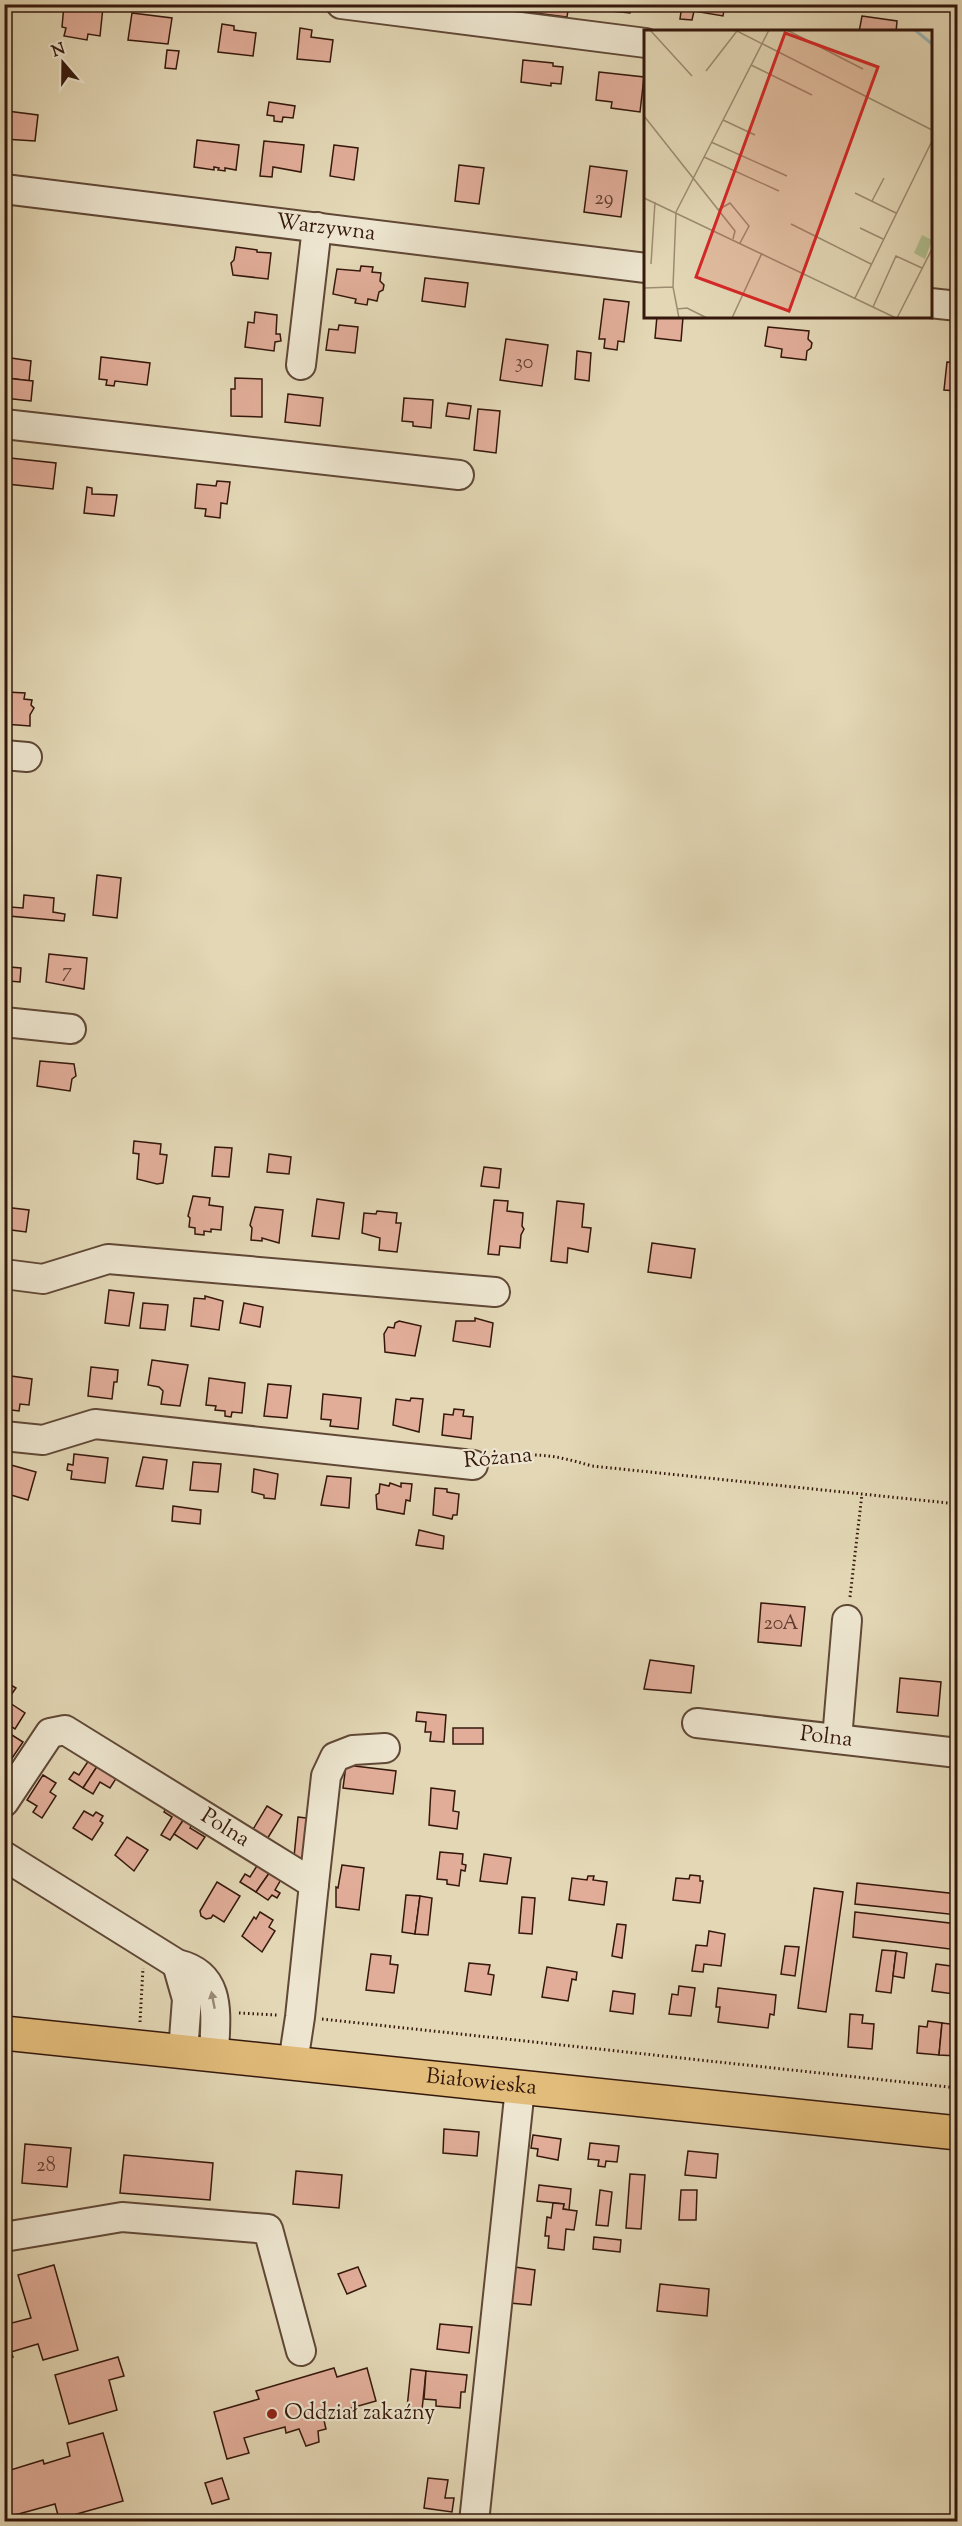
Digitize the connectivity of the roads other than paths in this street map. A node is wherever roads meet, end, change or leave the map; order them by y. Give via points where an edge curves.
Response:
1 (341, 4) edge
2 (644, 43) edge
3 (4, 189) edge
4 (317, 227) junction
5 (644, 268) edge
6 (932, 303) edge
7 (957, 306) edge
8 (301, 365) dead end
9 (4, 424) edge
10 (459, 475) dead end
11 (4, 1022) edge
12 (71, 1029) dead end
13 (4, 1274) edge
14 (495, 1292) dead end
15 (4, 1436) edge
16 (473, 1465) road end
17 (847, 1620) road end
18 (697, 1723) dead end
19 (837, 1739) junction
20 (385, 1748) dead end
21 (957, 1753) edge
22 (4, 1802) edge
23 (4, 1856) edge
24 (314, 1884) junction
25 (177, 1964) junction
26 (5, 2040) edge
27 (198, 2053) junction
28 (293, 2064) junction
29 (520, 2088) junction
30 (957, 2133) edge
31 (4, 2237) edge
32 (301, 2351) dead end
33 (474, 2522) edge

1 - 2 street
3 - 4 street, Warzywna
4 - 5 street, Warzywna
4 - 8 street
6 - 7 street
9 - 10 street
11 - 12 street
13 - 14 street via 43,1279 108,1259
15 - 16 street, Różana via 43,1440 95,1424
17 - 19 street
18 - 19 street, Polna
19 - 21 street, Polna
20 - 24 street via 353,1750 335,1757 326,1776
22 - 24 street, Polna via 50,1733 65,1730
23 - 25 street
24 - 28 street
25 - 27 street
27 -> 25 street via 215,2013 213,1996 201,1974
26 - 27 main road, Białowieska
27 - 28 main road, Białowieska
28 - 29 main road, Białowieska
29 - 30 main road, Białowieska
29 - 33 street
31 - 32 street via 122,2217 268,2229

